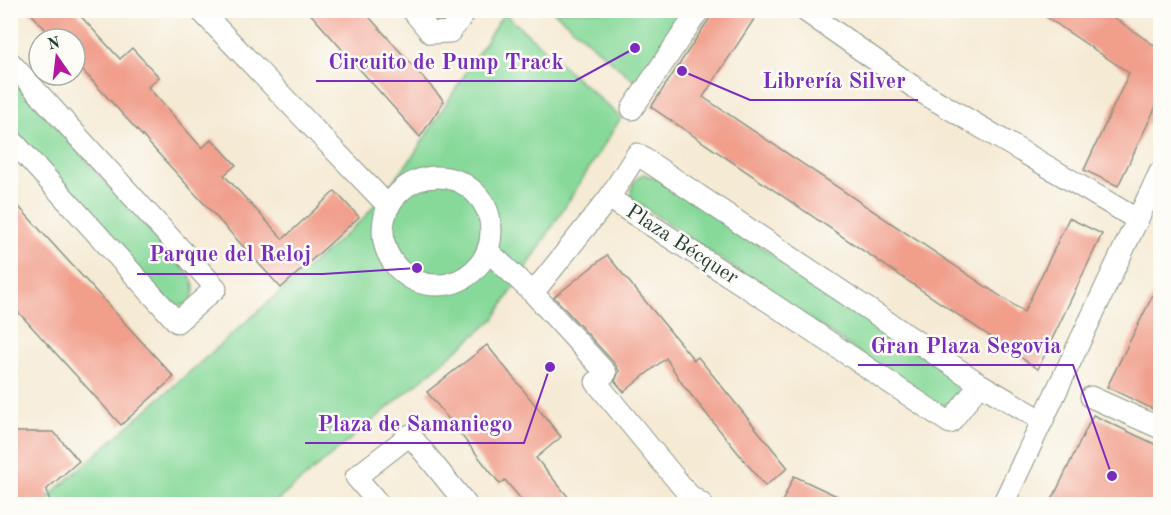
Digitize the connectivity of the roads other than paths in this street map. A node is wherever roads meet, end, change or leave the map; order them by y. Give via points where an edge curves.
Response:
1 (200, 10) edge
2 (412, 10) edge
3 (467, 10) edge
4 (699, 10) edge
5 (804, 10) edge
6 (10, 62) edge
7 (632, 109) dead end
8 (10, 138) edge
9 (1161, 172) edge
10 (609, 198) junction
11 (389, 207) junction
12 (1138, 220) junction
13 (488, 251) junction
14 (533, 293) junction
15 (980, 384) junction
16 (1091, 397) dead end
17 (1043, 421) junction
18 (1161, 428) edge
19 (379, 504) edge
20 (466, 504) edge
21 (702, 504) edge
22 (1003, 504) edge

1 - 11 street
2 - 3 street via 431,33 450,32
4 - 7 street
5 - 12 street via 918,90
6 - 8 street via 216,288 177,322
9 - 12 street
10 - 14 street
10 - 15 street, Plaza Bécquer via 950,423
10 - 15 street, Plaza Bécquer via 637,154
11 - 13 street via 396,195 422,179 456,180 483,201 492,234
11 - 13 street via 383,238 388,254 410,278 425,284 455,282 475,270
12 - 17 street
13 - 14 street
14 - 21 street via 606,373 596,382 689,495
15 - 17 street, Plaza Bécquer
16 - 18 street
17 - 22 street
19 - 20 street via 356,477 410,435

